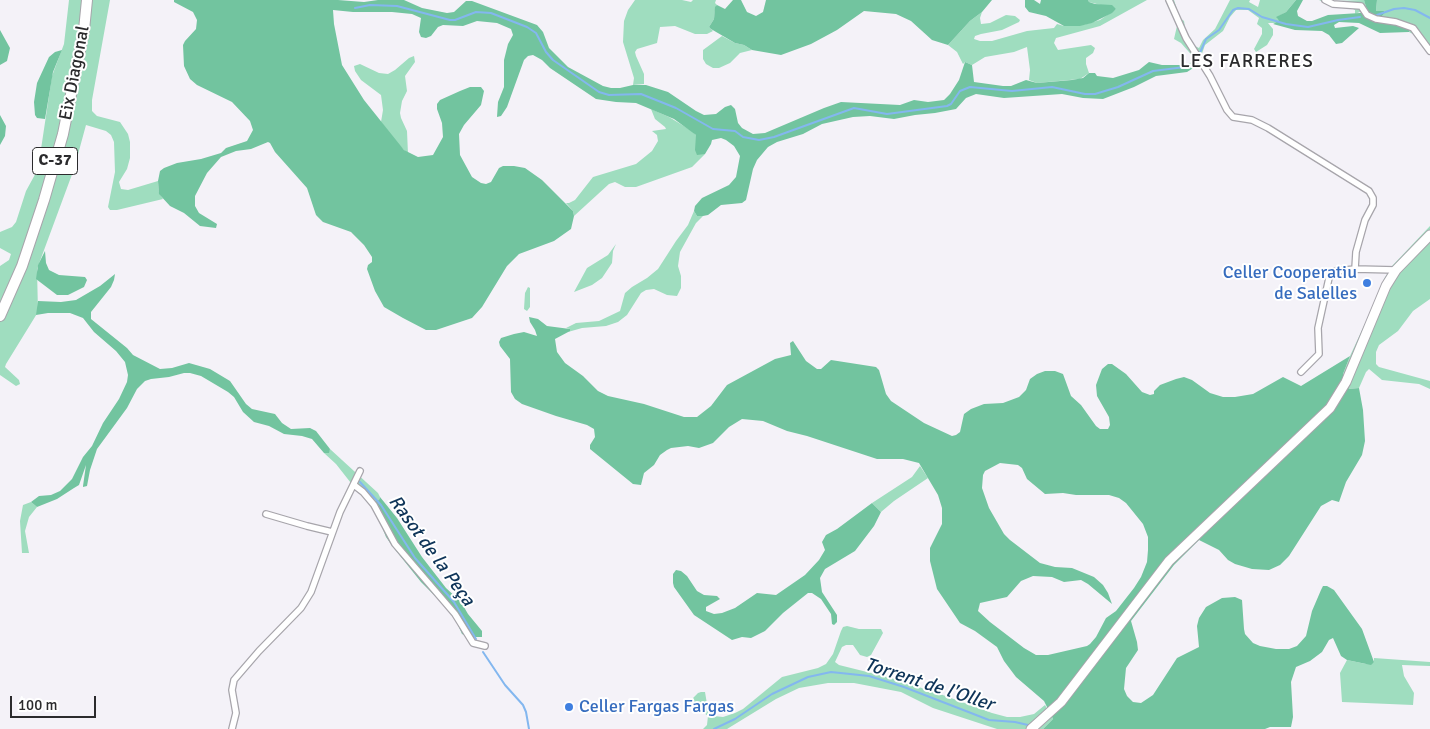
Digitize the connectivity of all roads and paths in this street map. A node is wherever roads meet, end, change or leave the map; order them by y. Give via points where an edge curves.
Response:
1 (87, 0) edge
2 (1169, 0) edge
3 (1325, 0) edge
4 (1430, 51) edge
5 (1430, 235) edge
6 (1355, 269) junction
7 (1377, 270) junction
8 (1396, 270) junction
9 (1389, 281) junction
10 (0, 316) edge
11 (1301, 372) dead end
12 (360, 470) dead end
13 (354, 485) junction
14 (266, 514) dead end
15 (332, 532) junction
16 (485, 646) dead end
17 (232, 729) edge
18 (1031, 729) edge

1 - 10 highway, Eix Diagonal / C-37 via 63,134 25,256
2 - 6 street via 1186,38 1233,117 1252,120 1268,128 1369,191 1373,204 1356,252
3 - 4 street via 1333,4 1361,6 1367,15 1376,19 1413,28
5 - 8 street
6 - 7 street
6 - 11 street via 1335,271 1329,278 1318,328 1319,354
7 - 8 street
7 - 9 street
8 - 9 street
9 - 18 street via 1346,382 1330,408 1176,554 1061,702
12 - 13 street
13 - 15 street
13 - 16 street via 374,505 395,544 455,614 474,643
14 - 15 street
15 - 17 street via 311,592 301,608 234,680 232,690 236,713

